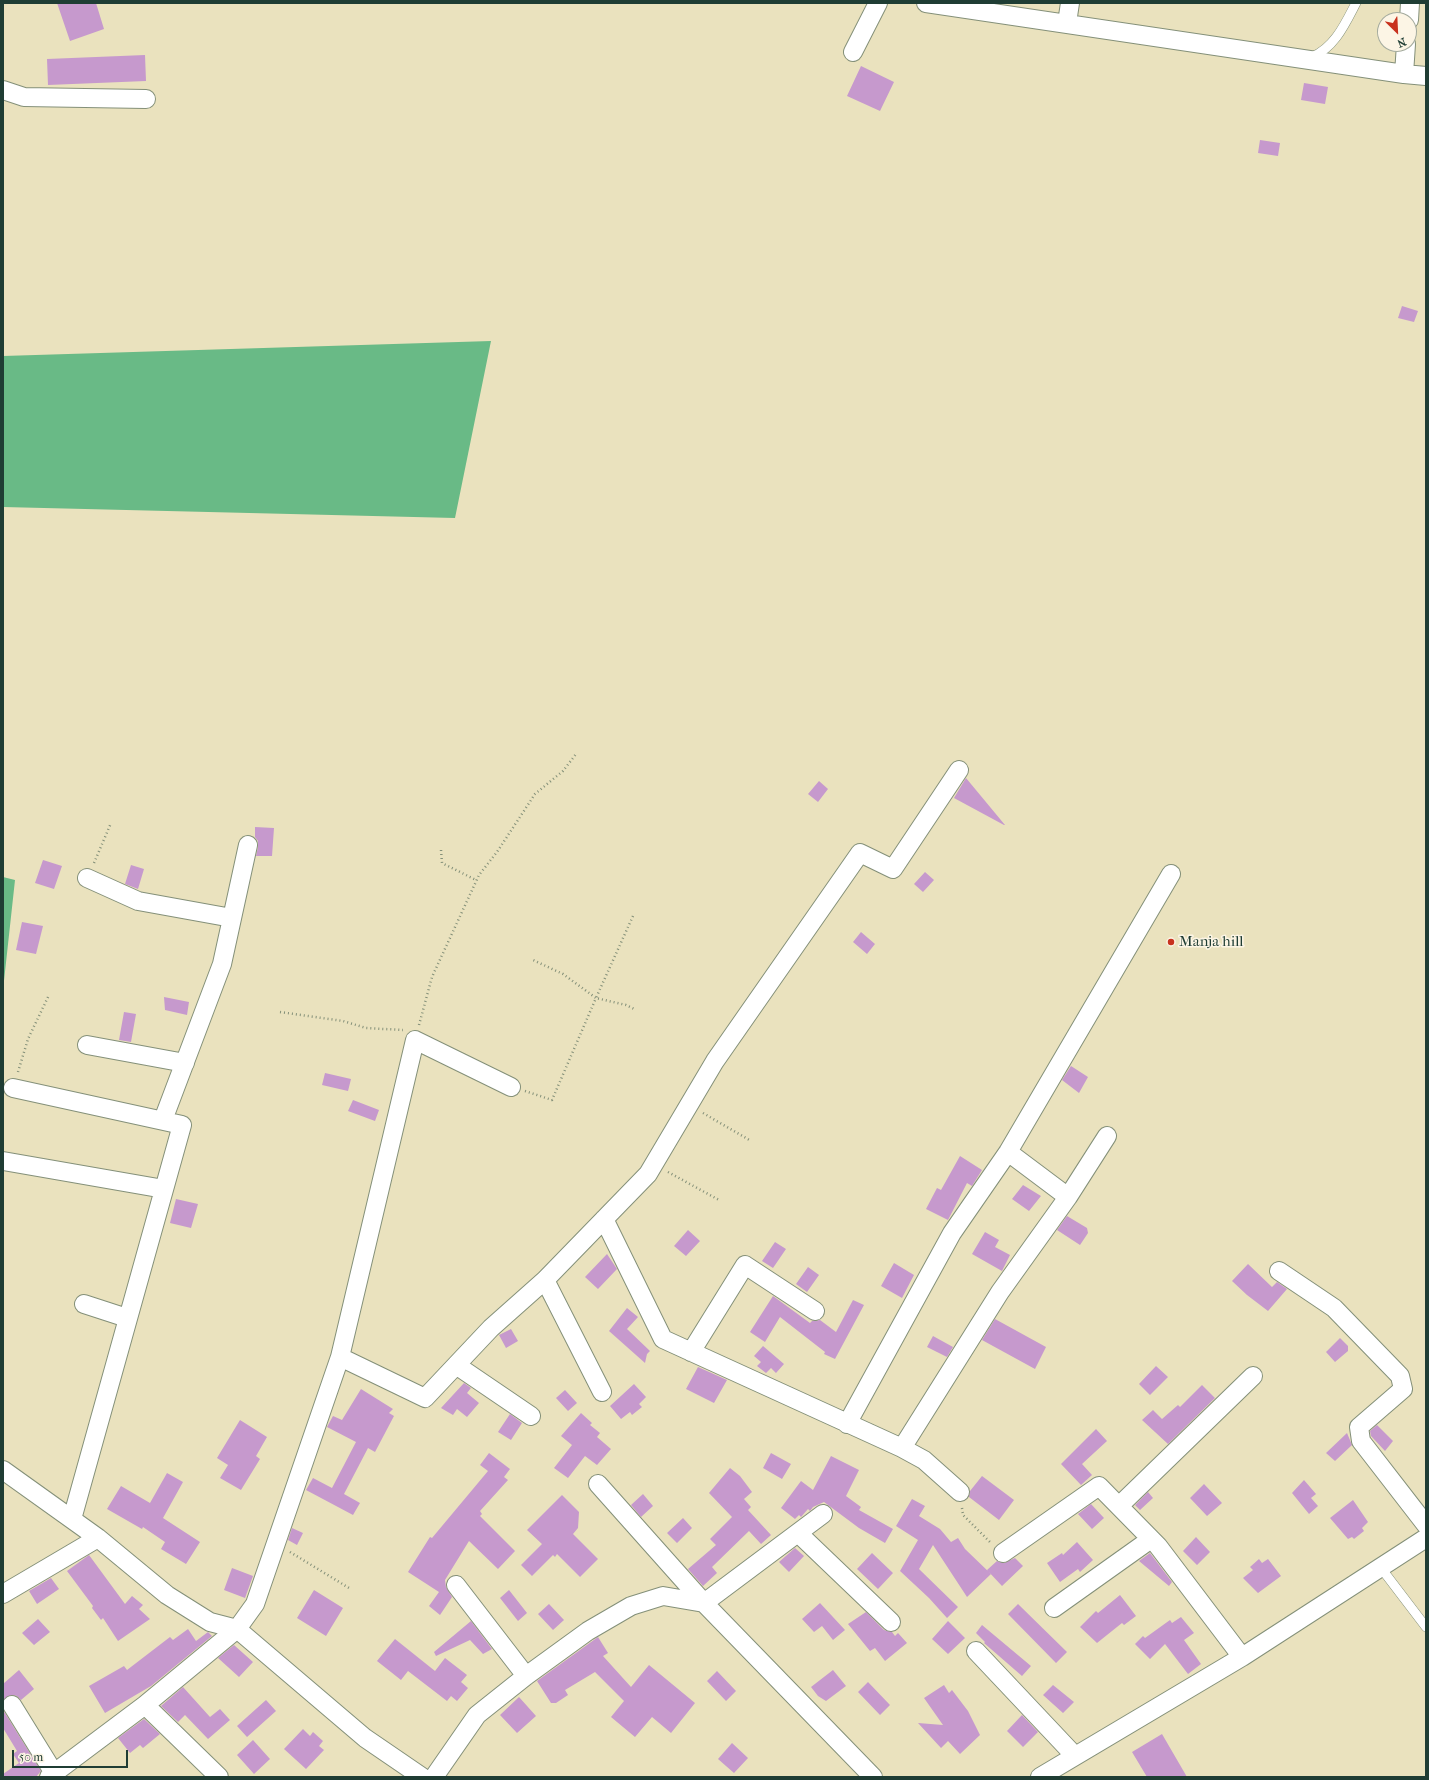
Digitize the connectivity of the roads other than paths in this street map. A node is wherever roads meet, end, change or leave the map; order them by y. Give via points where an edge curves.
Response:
1 (878, 3) edge
2 (926, 3) edge
3 (1070, 3) edge
4 (1356, 3) edge
5 (1067, 23) junction
6 (853, 52) dead end
7 (1405, 52) edge
8 (1308, 60) junction
9 (1404, 74) junction
10 (1426, 76) edge
11 (3, 90) edge
12 (146, 99) dead end
13 (959, 770) dead end
14 (248, 845) dead end
15 (1171, 874) dead end
16 (87, 878) road end
17 (232, 918) junction
18 (87, 1045) dead end
19 (185, 1063) junction
20 (511, 1087) road end
21 (13, 1088) road end
22 (163, 1120) junction
23 (1107, 1136) dead end
24 (1008, 1152) junction
25 (3, 1161) edge
26 (164, 1189) junction
27 (1068, 1197) junction
28 (604, 1219) junction
29 (1279, 1272) dead end
30 (545, 1280) junction
31 (84, 1304) dead end
32 (815, 1311) dead end
33 (127, 1318) junction
34 (691, 1352) junction
35 (340, 1357) junction
36 (456, 1365) junction
37 (1253, 1376) dead end
38 (602, 1392) dead end
39 (531, 1416) dead end
40 (847, 1424) junction
41 (902, 1448) junction
42 (3, 1470) edge
43 (598, 1484) dead end
44 (960, 1492) road end
45 (1119, 1506) junction
46 (824, 1514) dead end
47 (72, 1519) junction
48 (1426, 1525) edge
49 (798, 1533) junction
50 (98, 1538) junction
51 (1426, 1538) edge
52 (1151, 1539) junction
53 (1003, 1553) road end
54 (1381, 1568) junction
55 (456, 1585) dead end
56 (3, 1594) edge
57 (704, 1603) junction
58 (1054, 1608) dead end
59 (891, 1622) dead end
60 (1426, 1627) edge
61 (237, 1629) junction
62 (976, 1651) dead end
63 (1242, 1656) junction
64 (526, 1676) junction
65 (12, 1705) dead end
66 (145, 1705) junction
67 (1075, 1756) junction
68 (51, 1775) edge
69 (219, 1777) edge
70 (422, 1777) edge
71 (434, 1777) edge
72 (873, 1777) edge
73 (1040, 1777) edge

1 - 6 street
2 - 5 street
3 - 5 street
4 - 8 lane via 1339,34 1322,53
5 - 8 street
7 - 9 street
8 - 9 street
9 - 10 street
11 - 12 street via 24,97
13 - 28 street via 893,869 860,853 715,1061 648,1174
14 - 17 street
15 - 24 street
16 - 17 street via 138,901
17 - 19 street via 222,964
18 - 19 street
19 - 22 street
20 - 35 street via 415,1040
21 - 22 street
22 - 26 street via 182,1125
23 - 27 street
24 - 27 street
24 - 40 street via 952,1232
25 - 26 street
26 - 33 street
27 - 41 street via 1000,1292
28 - 30 street
28 - 34 street via 662,1339
29 - 48 street via 1334,1308 1400,1376 1403,1389 1359,1427 1360,1434 1362,1441
30 - 36 street via 491,1328
30 - 38 street
31 - 33 street
32 - 34 street via 745,1265
33 - 47 street
34 - 40 street
35 - 36 street via 425,1398
35 - 61 street via 255,1604
36 - 39 street
37 - 45 street
40 - 41 street
41 - 44 street via 924,1460
42 - 47 street
43 - 57 street
45 - 52 street
45 - 53 street via 1099,1486
46 - 49 street
47 - 50 street
49 - 57 street
49 - 59 street
50 - 56 street
50 - 61 street via 167,1595 210,1622
51 - 54 street
52 - 58 street
52 - 63 street
54 - 60 lane
54 - 63 street
55 - 64 street
57 - 64 street via 663,1596 631,1606 588,1631
57 - 72 street
61 - 66 street
61 - 70 street via 364,1738
62 - 67 street
63 - 67 street
64 - 71 street via 477,1715
65 - 68 street
66 - 68 street
66 - 69 street
67 - 73 street

